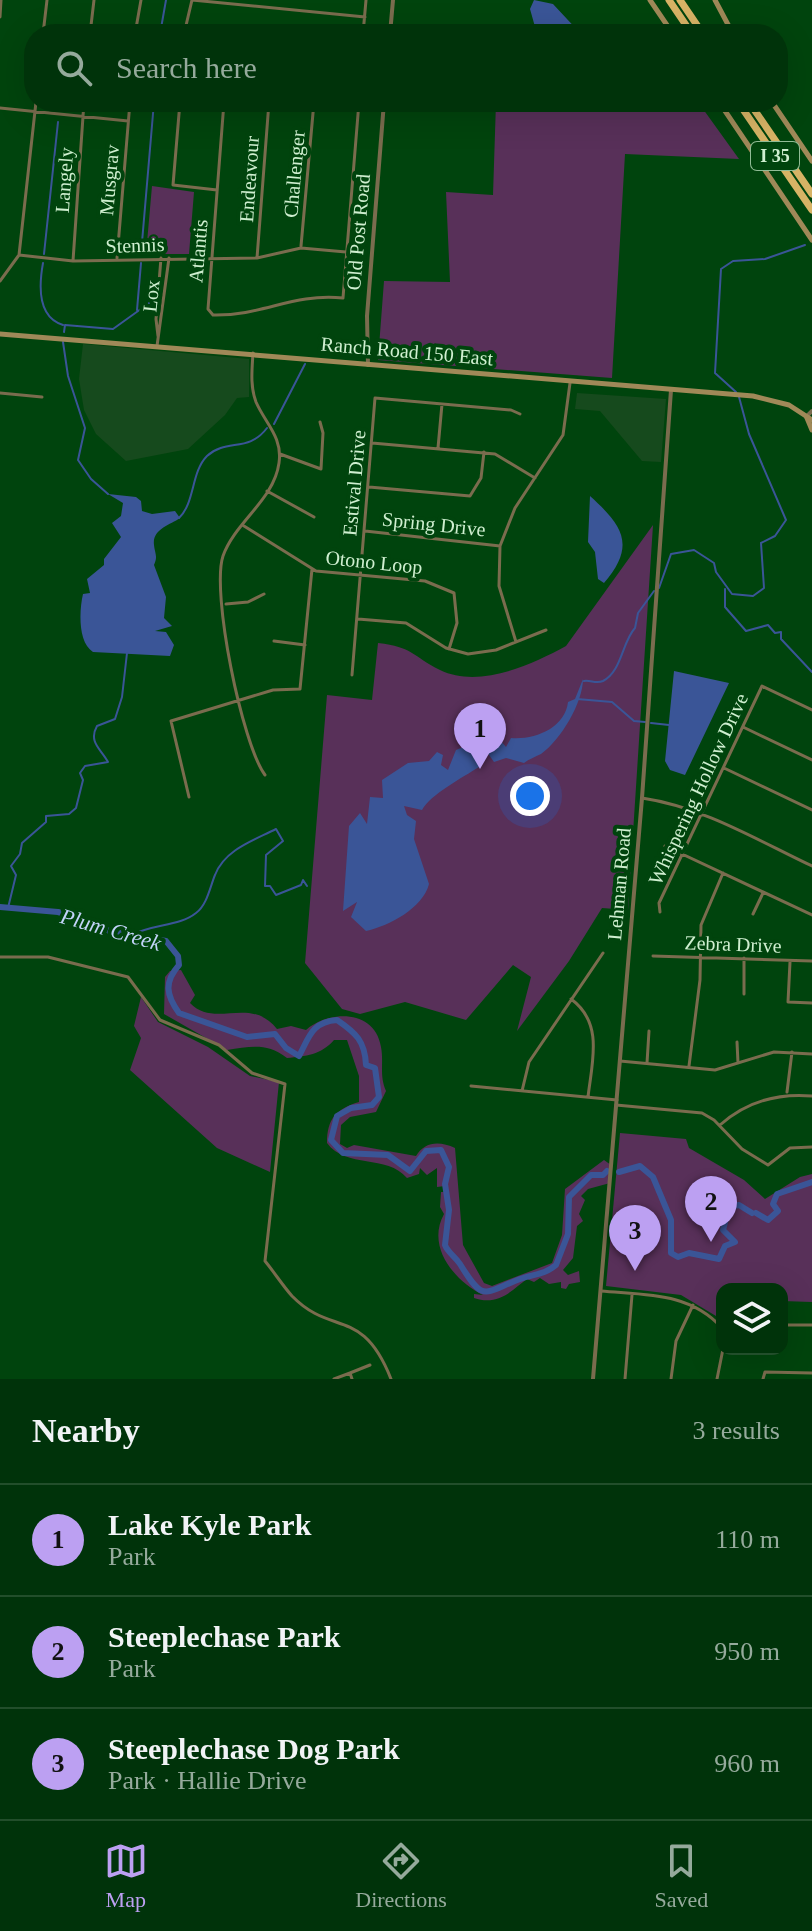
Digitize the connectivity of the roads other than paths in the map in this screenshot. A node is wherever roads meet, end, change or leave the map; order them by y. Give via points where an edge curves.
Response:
1 (1, 0) edge
2 (47, 0) edge
3 (94, 0) edge
4 (141, 0) edge
5 (192, 0) edge
6 (366, 0) edge
7 (393, 0) edge
8 (650, 0) edge
9 (669, 0) edge
10 (680, 0) edge
11 (715, 0) edge
12 (0, 17) edge
13 (365, 17) junction
14 (44, 24) edge
15 (91, 24) edge
16 (137, 24) edge
17 (186, 24) edge
18 (364, 24) edge
19 (391, 24) edge
20 (666, 24) edge
21 (685, 24) edge
22 (696, 24) edge
23 (728, 24) edge
24 (0, 108) edge
25 (24, 111) edge
26 (35, 112) joint
27 (83, 112) edge
28 (129, 112) edge
29 (179, 112) edge
30 (223, 112) edge
31 (268, 112) edge
32 (311, 112) edge
33 (358, 112) edge
34 (383, 112) edge
35 (726, 112) edge
36 (745, 112) edge
37 (756, 112) edge
38 (779, 112) edge
39 (83, 117) junction
40 (128, 121) junction
41 (812, 161) edge
42 (217, 190) junction
43 (812, 194) edge
44 (812, 210) edge
45 (812, 240) edge
46 (301, 248) junction
47 (346, 252) junction
48 (19, 255) junction
49 (161, 258) junction
50 (169, 258) junction
51 (212, 258) junction
52 (257, 258) junction
53 (117, 259) junction
54 (73, 261) junction
55 (0, 281) edge
56 (0, 334) edge
57 (158, 336) junction
58 (157, 346) junction
59 (253, 353) junction
60 (368, 365) junction
61 (570, 381) junction
62 (671, 390) junction
63 (0, 393) edge
64 (42, 397) dead end
65 (442, 404) junction
66 (812, 411) edge
67 (520, 414) dead end
68 (809, 418) edge
69 (320, 422) dead end
70 (812, 430) edge
71 (372, 443) junction
72 (438, 448) junction
73 (484, 452) junction
74 (280, 454) junction
75 (535, 478) junction
76 (369, 487) junction
77 (267, 491) junction
78 (314, 517) dead end
79 (243, 525) junction
80 (364, 531) junction
81 (500, 546) junction
82 (312, 569) junction
83 (360, 575) junction
84 (264, 594) dead end
85 (224, 604) junction
86 (357, 618) junction
87 (546, 630) dead end
88 (274, 641) dead end
89 (516, 642) junction
90 (305, 645) junction
91 (449, 649) junction
92 (352, 675) dead end
93 (239, 700) junction
94 (812, 710) edge
95 (743, 727) junction
96 (812, 760) edge
97 (724, 768) junction
98 (265, 775) dead end
99 (189, 797) dead end
100 (642, 798) junction
101 (812, 810) edge
102 (702, 813) junction
103 (665, 846) dead end
104 (682, 855) junction
105 (812, 866) edge
106 (723, 873) junction
107 (763, 893) junction
108 (660, 912) dead end
109 (753, 914) dead end
110 (812, 915) edge
111 (603, 953) dead end
112 (653, 956) dead end
113 (0, 957) edge
114 (700, 957) junction
115 (744, 958) junction
116 (790, 960) junction
117 (812, 961) edge
118 (744, 994) dead end
119 (571, 999) junction
120 (812, 1003) edge
121 (649, 1031) dead end
122 (737, 1042) dead end
123 (792, 1052) junction
124 (812, 1054) edge
125 (620, 1061) junction
126 (647, 1063) junction
127 (738, 1063) junction
128 (689, 1066) junction
129 (471, 1086) dead end
130 (522, 1091) junction
131 (787, 1094) junction
132 (812, 1096) edge
133 (588, 1097) junction
134 (616, 1102) junction
135 (719, 1125) junction
136 (812, 1147) edge
137 (601, 1291) junction
138 (632, 1293) junction
139 (693, 1305) junction
140 (716, 1323) edge
141 (788, 1325) edge
142 (812, 1325) edge
143 (722, 1355) edge
144 (370, 1365) dead end
145 (350, 1373) junction
146 (812, 1373) edge
147 (334, 1379) edge
148 (352, 1379) edge
149 (391, 1379) edge
150 (593, 1379) edge
151 (625, 1379) edge
152 (671, 1379) edge
153 (717, 1379) edge
154 (763, 1379) edge

1 - 12 street
2 - 14 street
3 - 15 street
4 - 16 street
5 - 13 street
5 - 17 street
6 - 13 street
7 - 19 street
8 - 20 main road
9 - 21 highway
10 - 22 highway
11 - 23 main road
13 - 18 street
24 - 25 street
26 - 39 street
26 - 48 street
27 - 39 street, Langely
28 - 40 street, Musgrav
29 - 42 street via 173,185
30 - 42 street, Atlantis
31 - 52 street, Endeavour
32 - 46 street, Challenger
33 - 47 street, Atlantis
34 - 60 street, Old Post Road
35 - 45 main road
36 - 44 highway, I 35
37 - 43 highway, I 35
38 - 41 main road
39 - 40 street
39 - 54 street, Langely
40 - 53 street, Musgrav
42 - 51 street, Atlantis
46 - 47 street, Stennis
46 - 52 street, Stennis
47 - 51 street, Atlantis via 343,298 298,298 249,315 208,314
48 - 54 street, Stennis
48 - 55 street
49 - 50 street, Stennis
49 - 53 street, Stennis
49 - 57 street, Lox
50 - 51 street, Stennis
50 - 57 street, Lox
51 - 52 street, Stennis
53 - 54 street, Stennis
56 - 58 main road, Ranch Road 150 East
57 - 58 street, Lox
58 - 59 main road, Ranch Road 150 East
59 - 60 main road, Ranch Road 150 East
59 - 74 street via 254,394
60 - 61 main road, Ranch Road 150 East
61 - 62 main road, Ranch Road 150 East
61 - 75 street via 565,428
62 - 68 main road, Ranch Road 150 East via 773,400
62 - 100 street, Lehman Road
63 - 64 street
65 - 67 street
65 - 71 street, Estival Drive via 375,398
65 - 72 street
66 - 68 street
68 - 70 main road
69 - 74 street via 321,469
71 - 72 street
71 - 76 street, Estival Drive
72 - 73 street
73 - 75 street via 504,457
73 - 76 street via 481,478 470,496
74 - 77 street
75 - 81 street via 511,515
76 - 80 street, Estival Drive
77 - 78 street
77 - 79 street
79 - 82 street, Otono Loop
79 - 85 street via 222,561
80 - 81 street, Spring Drive
80 - 83 street, Estival Drive
81 - 89 street via 499,586
82 - 83 street, Otono Loop
82 - 90 street
83 - 86 street, Estival Drive
83 - 91 street, Otono Loop via 425,581 454,593 457,623
84 - 85 street
85 - 93 street via 229,664
86 - 91 street via 406,623
86 - 92 street, Estival Drive
87 - 89 street
88 - 90 street
89 - 91 street via 479,654
90 - 93 street via 299,691 273,690
93 - 98 street
93 - 99 street via 171,721
94 - 95 street, Whispering Hollow Drive via 762,686
95 - 96 street
95 - 97 street, Whispering Hollow Drive
97 - 101 street
97 - 102 street, Whispering Hollow Drive
100 - 102 street
100 - 125 street, Lehman Road
102 - 104 street, Whispering Hollow Drive
102 - 105 street
103 - 104 street
104 - 106 street
104 - 108 street, Whispering Hollow Drive via 659,903
106 - 107 street
106 - 114 street via 704,913
107 - 109 street
107 - 110 street
111 - 119 street
112 - 114 street, Zebra Drive
113 - 149 street via 48,957 128,977 160,1020 219,1045 252,1073 285,1084 265,1261 292,1296 362,1332 381,1355
114 - 115 street, Zebra Drive
114 - 128 street
115 - 116 street, Zebra Drive
115 - 118 street
116 - 117 street, Zebra Drive
116 - 120 street via 788,1002
119 - 130 street via 529,1062
119 - 133 street via 593,1026
121 - 126 street
122 - 127 street
123 - 124 street
123 - 127 street
123 - 131 street
125 - 126 street
125 - 134 street, Lehman Road
126 - 128 street
127 - 128 street via 715,1070
129 - 130 street
130 - 133 street
131 - 132 street
131 - 135 street via 740,1109
133 - 134 street
134 - 135 street via 694,1111
134 - 137 street, Lehman Road
135 - 136 street via 742,1149 768,1165 790,1148
137 - 138 street
137 - 150 street, Lehman Road
138 - 139 street via 668,1296
138 - 151 street
139 - 140 street
139 - 152 street via 676,1341
141 - 142 street
143 - 153 street
144 - 145 street
145 - 147 street
145 - 148 street
146 - 154 street via 765,1372

